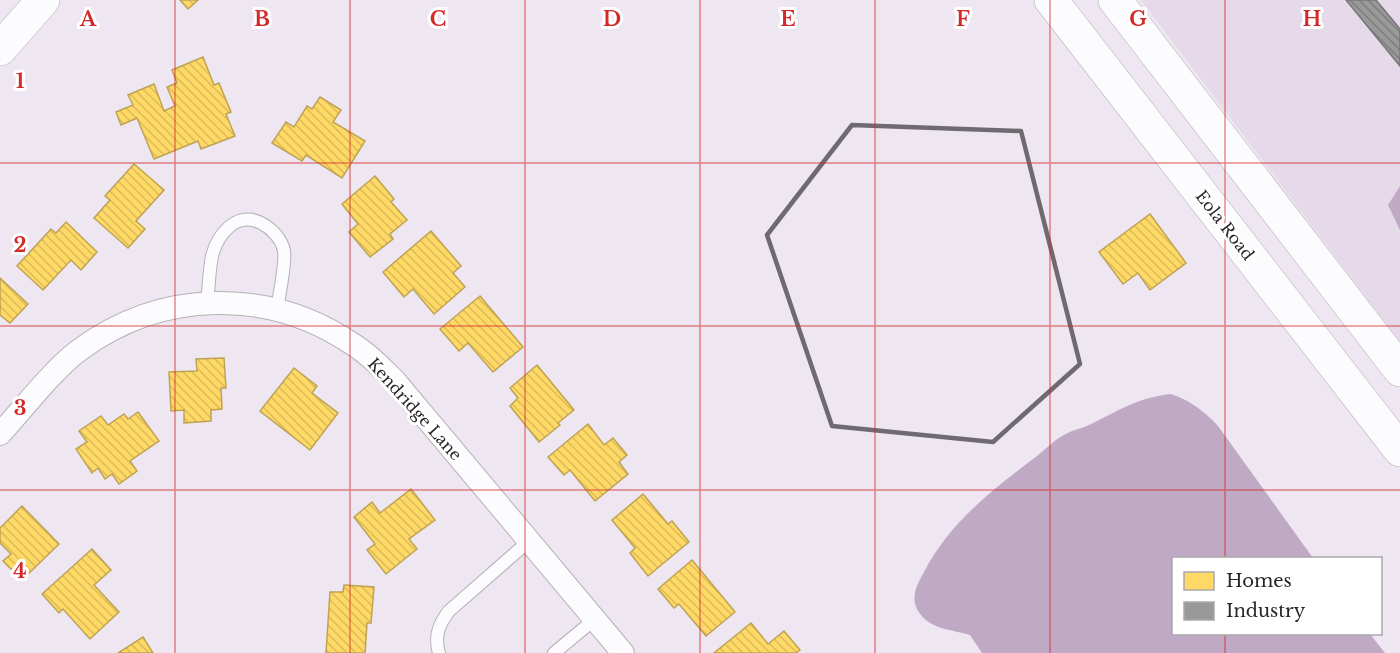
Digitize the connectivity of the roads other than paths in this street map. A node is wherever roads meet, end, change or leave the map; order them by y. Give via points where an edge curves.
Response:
1 (43, 0) edge
2 (1051, 0) edge
3 (1115, 0) edge
4 (0, 49) edge
5 (207, 302) junction
6 (277, 310) junction
7 (1400, 370) edge
8 (0, 434) edge
9 (1400, 450) edge
10 (529, 541) junction
11 (595, 620) junction
12 (439, 653) edge
13 (554, 653) edge
14 (623, 653) edge

1 - 4 main road
2 - 9 main road, Eola Road
3 - 7 main road
5 - 6 street, Kendridge Lane
5 - 6 lane via 216,246 229,226 246,218 265,225 280,240 284,251
5 - 8 street, Kendridge Lane via 134,319 102,336 66,362
6 - 10 street, Kendridge Lane via 329,329 374,360
10 - 11 street, Kendridge Lane
10 - 12 lane via 449,611 437,633
11 - 13 lane
11 - 14 street, Kendridge Lane

